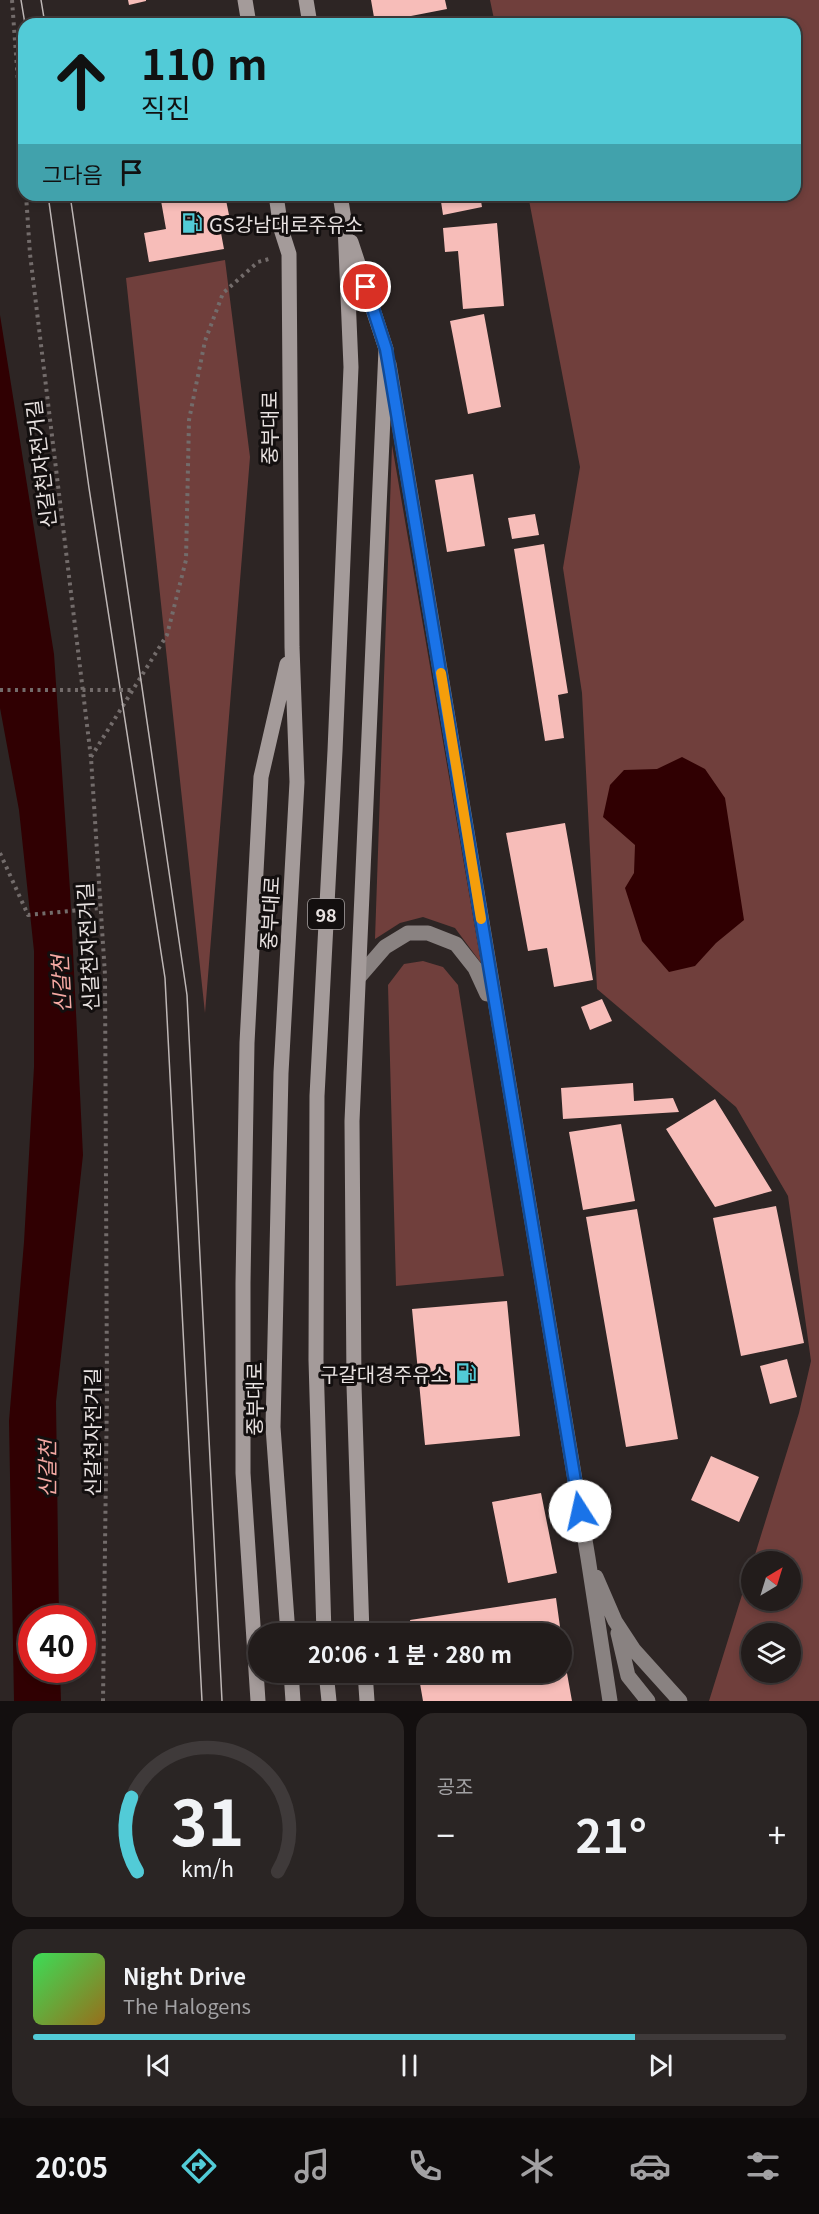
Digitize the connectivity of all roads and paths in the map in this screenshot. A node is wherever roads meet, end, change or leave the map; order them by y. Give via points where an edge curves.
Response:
1 (12, 0) edge
2 (245, 0) edge
3 (306, 0) edge
4 (248, 18) edge
5 (309, 18) edge
6 (18, 82) edge
7 (26, 201) edge
8 (277, 201) edge
9 (341, 201) edge
10 (345, 225) junction
11 (289, 254) junction
12 (386, 349) junction
13 (292, 647) junction
14 (0, 690) edge
15 (132, 690) junction
16 (91, 758) junction
17 (0, 853) edge
18 (101, 908) junction
19 (359, 978) junction
20 (496, 1013) junction
21 (588, 1558) junction
22 (615, 1621) junction
23 (287, 1623) edge
24 (324, 1623) edge
25 (362, 1623) edge
26 (292, 1683) edge
27 (327, 1683) edge
28 (365, 1683) edge
29 (103, 1701) edge
30 (258, 1701) edge
31 (293, 1701) edge
32 (329, 1701) edge
33 (367, 1701) edge
34 (610, 1701) edge
35 (648, 1701) edge
36 (680, 1701) edge

1 - 6 path
2 - 4 main road
3 - 5 main road
7 - 16 path, 신갈천자전거길
8 - 11 main road, 중부대로 / 98
9 - 10 main road, 98
10 - 12 main road
10 - 24 main road, 98 via 351,367 317,1096 316,1360
11 - 13 main road, 중부대로 / 98
11 - 15 path via 258,262 224,293 205,341 189,420 186,561 167,635
12 - 19 main road
12 - 20 street
13 - 23 main road, 중부대로 / 98 via 297,782 281,1073 273,1427
13 - 30 main road via 261,777 247,1043 243,1473
14 - 15 path, bridge
15 - 16 path
16 - 18 path, 신갈천자전거길
17 - 18 path via 28,915
18 - 29 path, 신갈천자전거길 via 105,975 107,1368
19 - 20 street via 385,947 408,933 428,933 456,944 475,968
19 - 25 main road via 352,1133
20 - 21 street
21 - 22 street
21 - 34 street
22 - 35 street via 628,1676
22 - 36 street via 634,1650
26 - 31 main road
27 - 32 main road
28 - 33 main road

